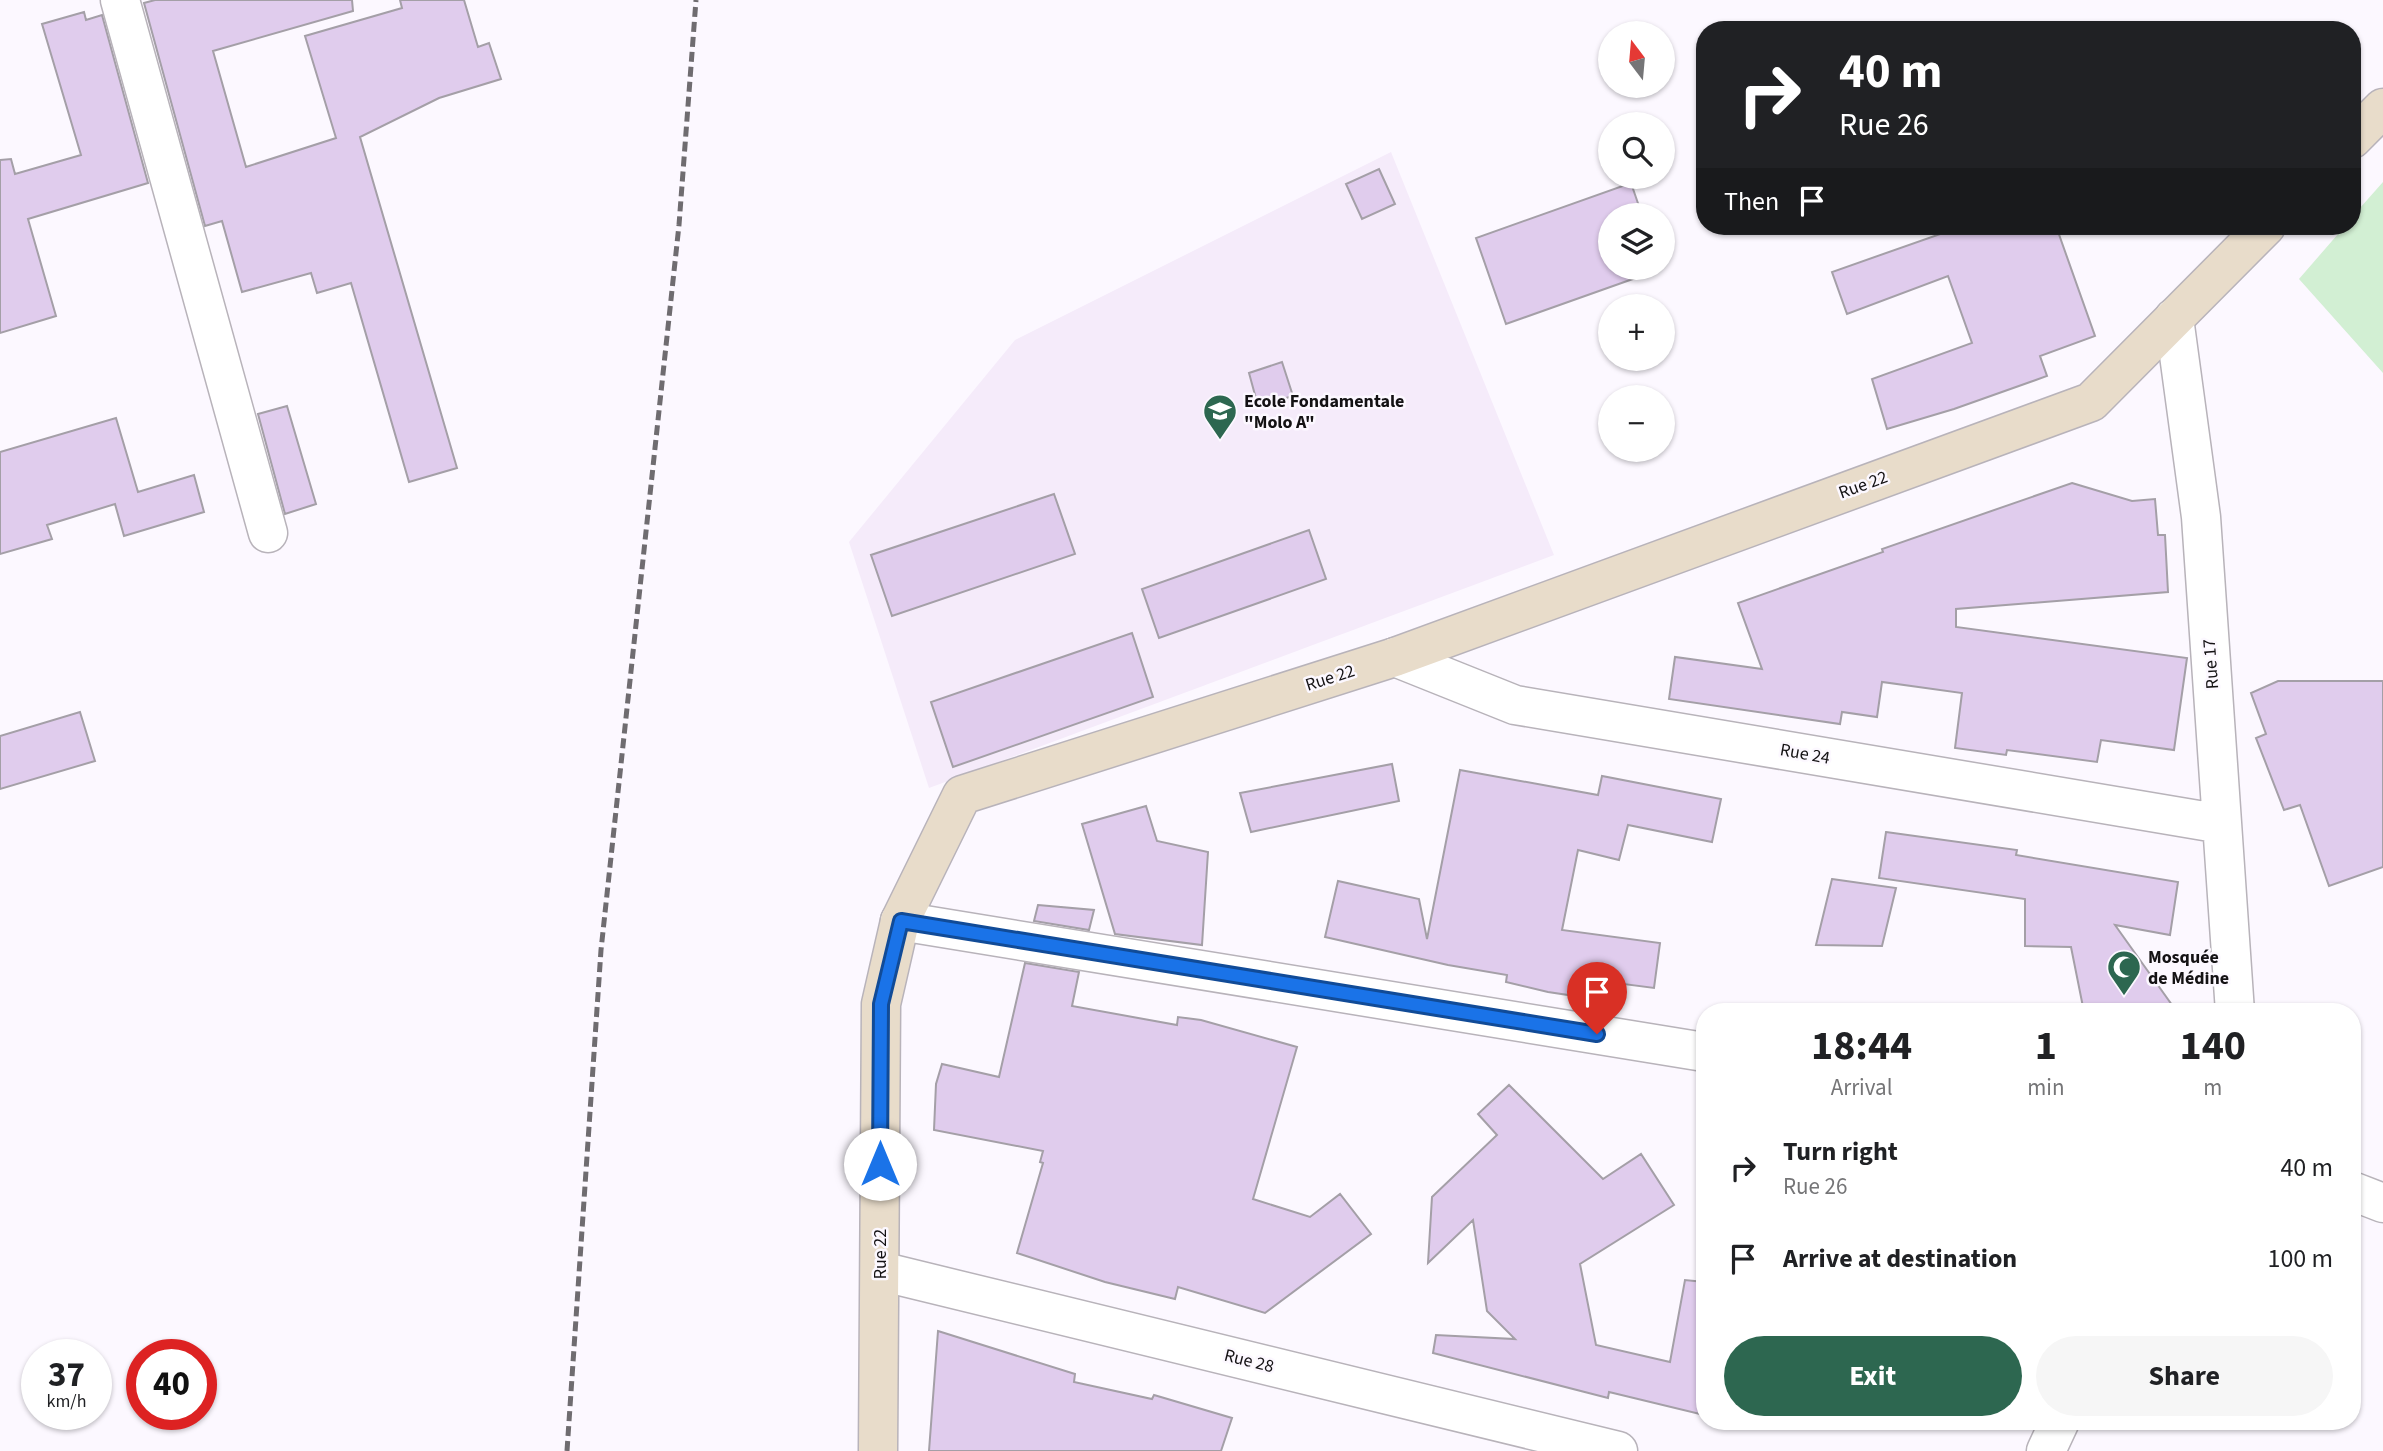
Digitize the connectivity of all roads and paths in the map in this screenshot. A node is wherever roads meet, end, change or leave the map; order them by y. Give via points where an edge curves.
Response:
1 (120, 0) edge
2 (2383, 108) edge
3 (2361, 130) edge
4 (2257, 235) edge
5 (2174, 318) junction
6 (268, 533) dead end
7 (1395, 657) junction
8 (2222, 824) junction
9 (901, 921) junction
10 (2234, 1003) edge
11 (1696, 1051) edge
12 (2361, 1194) edge
13 (2383, 1203) edge
14 (880, 1271) junction
15 (2056, 1430) edge
16 (878, 1451) edge
17 (1618, 1451) edge
18 (2046, 1451) edge

1 - 6 street
2 - 3 street
4 - 5 street, Rue 22
5 - 7 street, Rue 22 via 2091,402
5 - 8 street, Rue 17 via 2201,517
7 - 8 street, Rue 24 via 1515,705
7 - 9 street, Rue 22 via 962,796
8 - 10 street, Rue 17
9 - 11 street
9 - 14 street, Rue 22 via 881,1004
12 - 13 street
14 - 16 street, Rue 22
14 - 17 street, Rue 28
15 - 18 street

